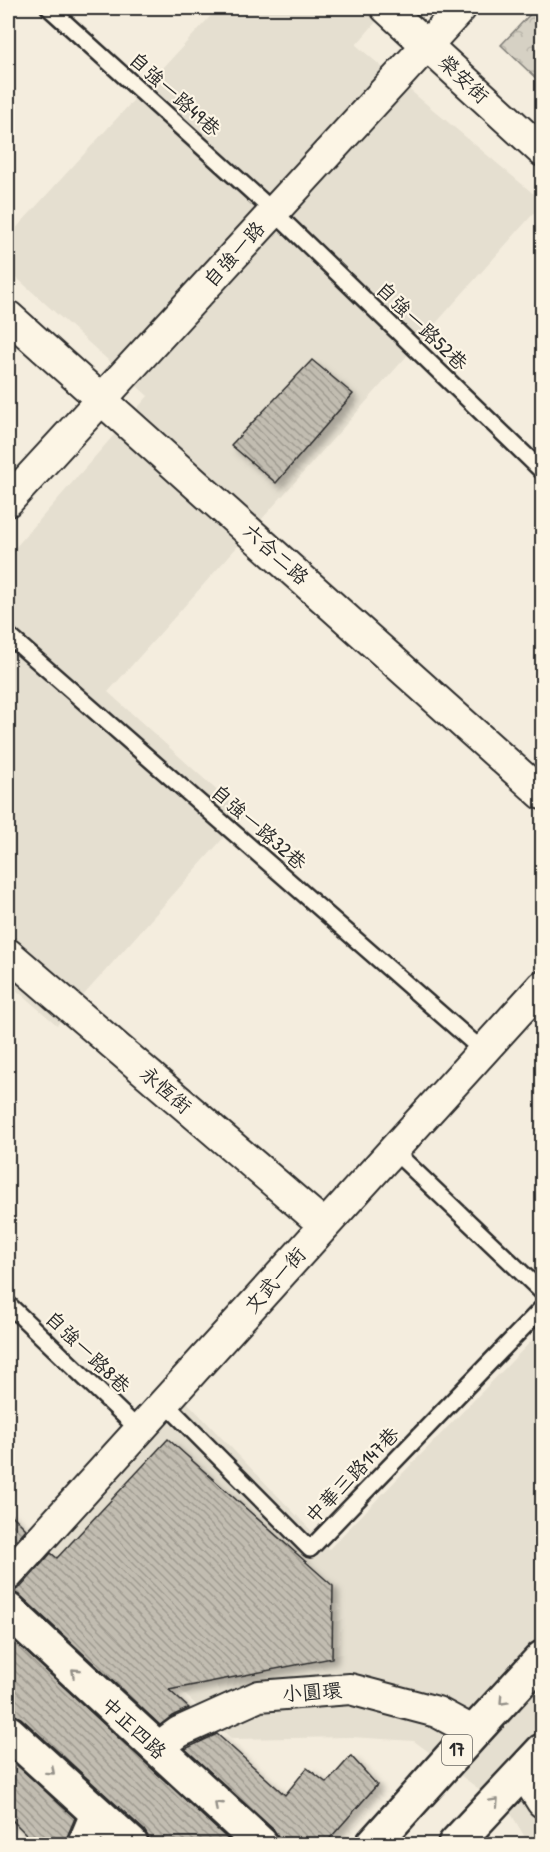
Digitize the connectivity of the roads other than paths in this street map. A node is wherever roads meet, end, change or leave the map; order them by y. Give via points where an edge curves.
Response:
1 (50, 8) edge
2 (386, 8) edge
3 (460, 8) edge
4 (427, 44) junction
5 (543, 151) edge
6 (273, 211) junction
7 (8, 316) edge
8 (102, 399) junction
9 (543, 471) edge
10 (8, 501) edge
11 (8, 635) edge
12 (543, 794) edge
13 (8, 954) edge
14 (543, 986) edge
15 (483, 1051) junction
16 (393, 1150) junction
17 (324, 1225) junction
18 (543, 1292) edge
19 (8, 1304) edge
20 (543, 1308) edge
21 (164, 1402) junction
22 (139, 1430) junction
23 (8, 1575) edge
24 (8, 1611) edge
25 (543, 1658) edge
26 (8, 1732) edge
27 (474, 1732) junction
28 (157, 1749) junction
29 (533, 1761) edge
30 (543, 1802) edge
31 (96, 1813) junction
32 (84, 1845) edge
33 (131, 1845) edge
34 (261, 1845) edge
35 (373, 1845) edge
36 (455, 1845) edge

1 - 6 lane, 自強一路49巷
2 - 4 street, 榮安街
3 - 4 street, 自強一路
4 - 5 street, 榮安街
4 - 6 street, 自強一路
6 - 8 street, 自強一路
6 - 9 lane, 自強一路52巷
7 - 8 street, 六合二路
8 - 10 street, 自強一路
8 - 12 street, 六合二路
11 - 15 lane, 自強一路32巷
13 - 17 street, 永恆街
14 - 15 street, 文武一街
15 - 16 street, 文武一街
16 - 17 street, 文武一街
16 - 18 lane
17 - 21 street, 文武一街
19 - 22 lane, 自強一路8巷
20 - 21 lane, 中華三路147巷 via 310,1549
21 - 22 street, 文武一街
22 - 23 street, 文武一街
28 -> 24 street, 中正四路
25 -> 27 street, 17
26 -> 31 street
27 - 28 street, 小圓環 via 437,1712 350,1689 259,1696 179,1732
27 - 35 street, 17
34 -> 28 street, 中正四路
29 - 30 street
36 -> 29 street
31 - 32 street
31 - 33 street

